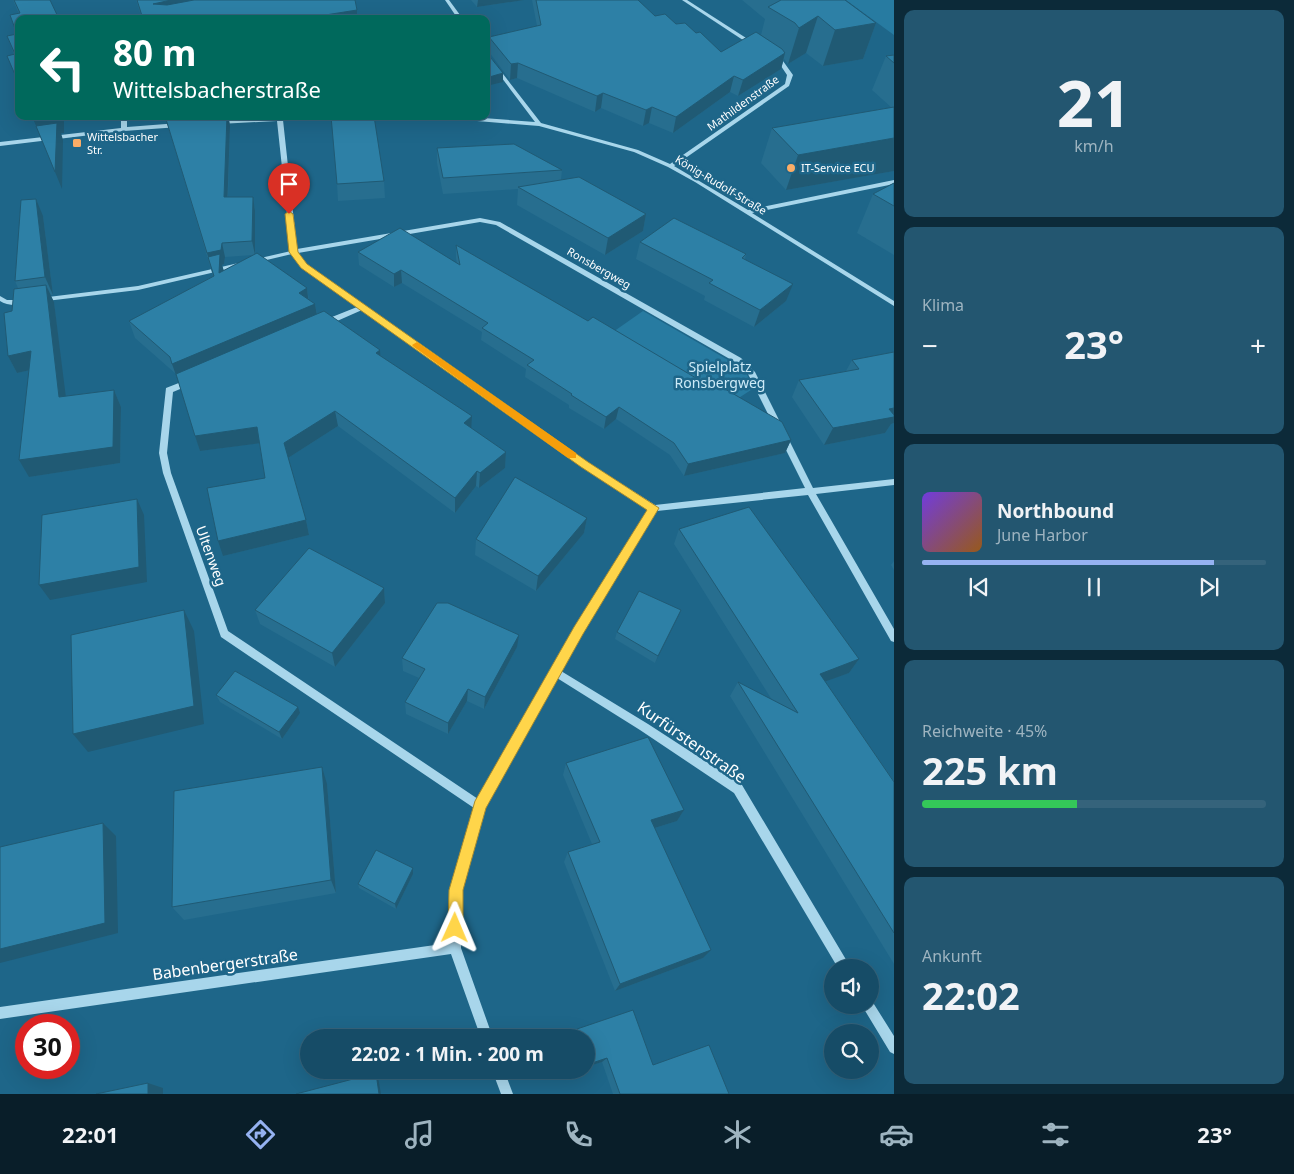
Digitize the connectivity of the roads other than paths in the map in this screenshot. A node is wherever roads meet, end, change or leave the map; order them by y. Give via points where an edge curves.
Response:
1 (447, 0) edge
2 (684, 0) edge
3 (458, 15) edge
4 (758, 48) edge
5 (766, 52) edge
6 (490, 58) edge
7 (124, 120) edge
8 (253, 120) edge
9 (280, 120) edge
10 (485, 120) edge
11 (213, 123) edge
12 (539, 124) junction
13 (183, 125) edge
14 (124, 129) junction
15 (0, 144) edge
16 (670, 166) junction
17 (894, 182) edge
18 (746, 212) junction
19 (294, 252) junction
20 (0, 298) edge
21 (894, 304) edge
22 (363, 307) junction
23 (319, 326) edge
24 (196, 379) edge
25 (894, 482) edge
26 (811, 492) junction
27 (654, 508) junction
28 (894, 638) edge
29 (555, 672) junction
30 (480, 806) junction
31 (455, 948) junction
32 (840, 959) edge
33 (0, 1013) edge
34 (873, 1014) edge
35 (484, 1029) edge
36 (894, 1048) edge
37 (501, 1079) edge
38 (507, 1094) edge

1 - 3 street
2 - 4 street
5 - 16 street, Mathildenstraße via 781,62 790,75 787,85
6 - 12 street
7 - 14 street
8 - 11 street
9 - 19 street
10 - 12 street, König-Rudolf-Straße
12 - 16 street, König-Rudolf-Straße via 636,151
13 - 14 street
14 - 15 street
16 - 18 street, König-Rudolf-Straße
17 - 18 street
18 - 21 street, König-Rudolf-Straße
19 - 20 street, Ronsbergweg via 138,288 26,302 6,302
19 - 22 street via 304,266
19 - 26 street, Ronsbergweg via 480,220 498,223 738,360 751,372
22 - 23 street
22 - 27 street via 584,464
24 - 30 street, Ultenweg via 169,390 163,453 167,473 224,634
25 - 26 street
26 - 27 street
26 - 28 street
27 - 29 street
29 - 30 street
29 - 32 street, Kurfürstenstraße via 738,789
30 - 31 street via 456,890
31 - 33 street, Babenbergerstraße
31 - 35 street
34 - 36 street
37 - 38 street

